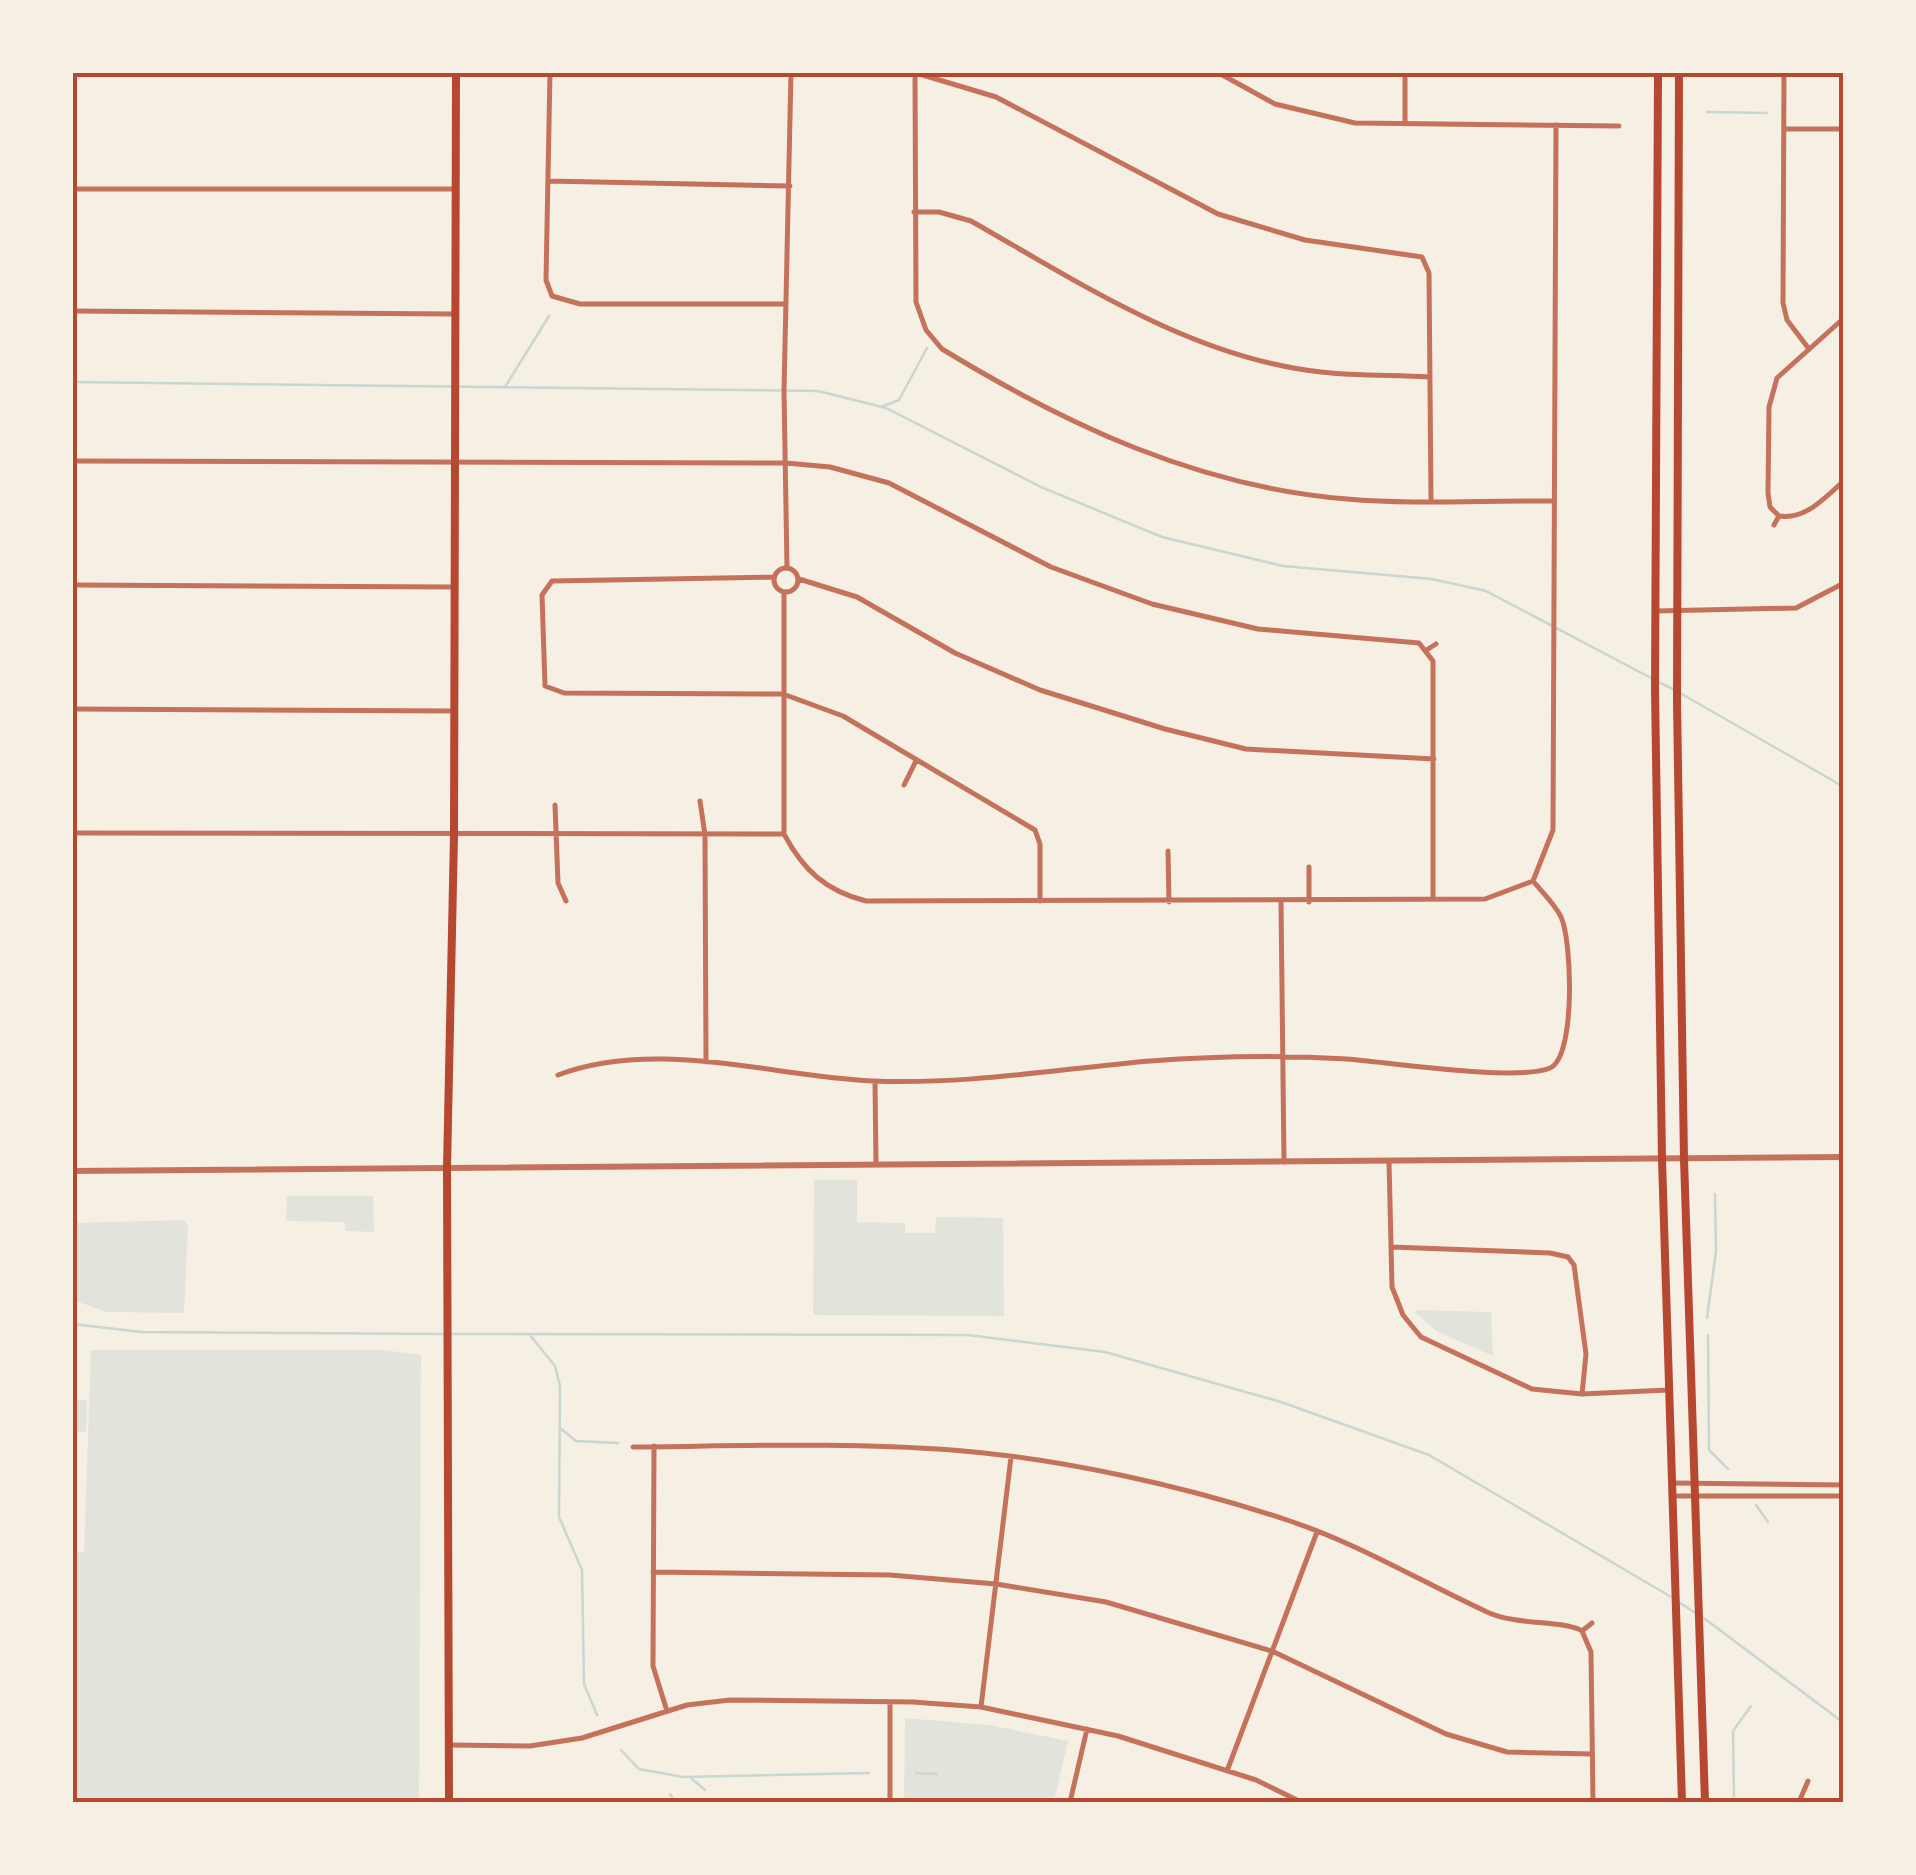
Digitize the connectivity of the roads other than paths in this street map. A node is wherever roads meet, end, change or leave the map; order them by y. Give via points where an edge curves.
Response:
1 (456, 72) edge
2 (550, 72) edge
3 (791, 72) edge
4 (1217, 72) edge
5 (1405, 72) edge
6 (1658, 72) edge
7 (1679, 72) edge
8 (1784, 72) edge
9 (914, 73) edge
10 (1405, 124) junction
11 (1556, 126) junction
12 (1619, 126) dead end
13 (1785, 129) junction
14 (1844, 129) edge
15 (548, 181) junction
16 (791, 186) junction
17 (72, 189) edge
18 (456, 189) junction
19 (914, 212) junction
20 (554, 298) junction
21 (786, 304) junction
22 (547, 305) dead end
23 (72, 311) edge
24 (456, 314) junction
25 (1844, 318) edge
26 (1810, 349) junction
27 (1428, 377) junction
28 (72, 461) edge
29 (455, 462) junction
30 (786, 463) junction
31 (1844, 481) edge
32 (1431, 500) junction
33 (1553, 501) junction
34 (1778, 516) junction
35 (1774, 525) dead end
36 (787, 568) junction
37 (774, 577) junction
38 (798, 579) junction
39 (1844, 582) edge
40 (72, 585) edge
41 (455, 588) junction
42 (784, 592) junction
43 (1655, 611) junction
44 (1677, 611) junction
45 (1436, 644) dead end
46 (1428, 650) junction
47 (783, 694) junction
48 (72, 709) edge
49 (455, 711) junction
50 (1434, 759) junction
51 (917, 760) junction
52 (904, 785) dead end
53 (700, 801) dead end
54 (555, 805) dead end
55 (72, 833) edge
56 (784, 834) junction
57 (704, 835) junction
58 (454, 836) junction
59 (556, 836) junction
60 (1168, 851) dead end
61 (1309, 867) dead end
62 (1534, 881) junction
63 (1434, 898) junction
64 (566, 901) dead end
65 (1040, 902) junction
66 (1169, 902) junction
67 (1282, 902) junction
68 (1309, 902) junction
69 (1283, 1060) junction
70 (1559, 1061) junction
71 (706, 1062) junction
72 (1567, 1066) dead end
73 (558, 1075) dead end
74 (875, 1080) junction
75 (1844, 1157) edge
76 (1662, 1159) junction
77 (1684, 1159) junction
78 (1389, 1161) junction
79 (1284, 1162) junction
80 (876, 1163) junction
81 (447, 1168) junction
82 (72, 1170) edge
83 (1391, 1246) junction
84 (1574, 1251) dead end
85 (1568, 1258) junction
86 (1668, 1390) junction
87 (1582, 1394) junction
88 (633, 1446) dead end
89 (654, 1446) junction
90 (1011, 1456) junction
91 (1672, 1482) junction
92 (1694, 1482) junction
93 (1844, 1486) edge
94 (1673, 1496) junction
95 (1696, 1496) junction
96 (1844, 1496) edge
97 (1318, 1532) junction
98 (654, 1572) junction
99 (996, 1584) junction
100 (1592, 1623) dead end
101 (1582, 1630) junction
102 (1272, 1651) junction
103 (890, 1702) junction
104 (981, 1707) junction
105 (667, 1711) junction
106 (1087, 1729) junction
107 (449, 1745) junction
108 (1592, 1754) junction
109 (1227, 1771) junction
110 (1808, 1781) dead end
111 (449, 1802) edge
112 (890, 1802) edge
113 (1070, 1802) edge
114 (1301, 1802) edge
115 (1593, 1802) edge
116 (1682, 1802) edge
117 (1705, 1802) edge
118 (1799, 1802) edge

1 - 18 main road
2 - 15 street
3 - 16 street
4 - 10 street via 1276,104 1314,115
5 - 10 street
6 - 43 main road
7 - 44 main road
8 - 13 street
9 - 19 street
9 - 27 street via 996,97 1218,214 1306,240 1423,254 1429,273
10 - 11 street
11 - 12 street
11 - 33 street
13 - 14 street
13 - 26 street via 1783,303 1787,320
15 - 16 street
15 - 20 street via 546,280
16 - 21 street
17 - 18 street
18 - 24 main road
19 - 27 street via 970,221 1148,321 1257,359 1320,372
19 - 32 street via 916,302 926,330 968,365 1141,454 1283,490 1348,500
20 - 21 street via 580,304
20 - 22 street
21 - 30 street
23 - 24 street
24 - 29 main road
25 - 26 street
26 - 34 street via 1778,378 1769,407 1768,493
27 - 32 street
28 - 29 street
29 - 30 street
29 - 41 main road
30 - 36 street
30 - 46 street via 890,483 998,542 1152,604 1258,629 1411,641
31 - 34 street via 1800,516
32 - 33 street
33 - 62 street via 1553,830
34 - 35 street
36 - 37 street
36 - 38 street
37 - 42 street
37 - 47 street via 552,580 544,586 541,606 545,686 564,693
38 - 42 street via 794,590
38 - 50 street via 857,597 954,653 1040,690 1165,730 1246,748
39 - 44 street via 1796,608
40 - 41 street
41 - 49 main road
42 - 47 street
43 - 44 street
43 - 76 main road
44 - 77 main road
45 - 46 street
46 - 50 street
47 - 51 street via 843,716
47 - 56 street
48 - 49 street
49 - 58 main road
50 - 63 street
51 - 52 street
51 - 65 street via 1036,828
53 - 57 street
54 - 59 street
55 - 58 street
56 - 57 street
56 - 65 street via 804,866 846,896
57 - 59 street
57 - 71 street
58 - 59 street
58 - 81 main road
59 - 64 street via 558,883
60 - 66 street
61 - 68 street
62 - 63 street via 1485,899
62 - 70 street via 1562,917 1567,947 1568,1041
63 - 68 street
65 - 66 street
66 - 67 street
67 - 68 street
67 - 69 street
69 - 70 street via 1514,1070 1545,1070
69 - 74 street via 1152,1061
69 - 79 street
70 - 72 street
71 - 73 street via 591,1062
71 - 74 street
74 - 80 street
75 - 77 street
76 - 77 street
76 - 78 street
76 - 86 main road
77 - 92 main road
78 - 79 street
78 - 83 street
79 - 80 street
80 - 81 street
81 - 82 street
81 - 107 main road
83 - 85 street
83 - 87 street via 1392,1287 1402,1315 1421,1337 1532,1389
84 - 85 street
85 - 87 street via 1586,1354
86 - 87 street
86 - 91 main road
88 - 89 street
89 - 90 street
89 - 98 street
90 - 97 street via 1162,1487
90 - 99 street
91 - 92 street
91 - 94 main road
92 - 93 street
92 - 95 main road
94 - 95 street
94 - 116 main road
95 - 96 street
95 - 117 main road
97 - 101 street via 1514,1623
97 - 102 street
98 - 99 street via 890,1575
98 - 105 street via 653,1666
99 - 102 street via 1106,1602
99 - 104 street
100 - 101 street
101 - 108 street via 1590,1652
102 - 108 street via 1446,1734 1506,1752
102 - 109 street
103 - 104 street
103 - 105 street via 730,1700
103 - 112 street
104 - 106 street
105 - 107 street via 582,1738 530,1746
106 - 109 street
106 - 113 street
107 - 111 main road
108 - 115 street
109 - 114 street
110 - 118 street

